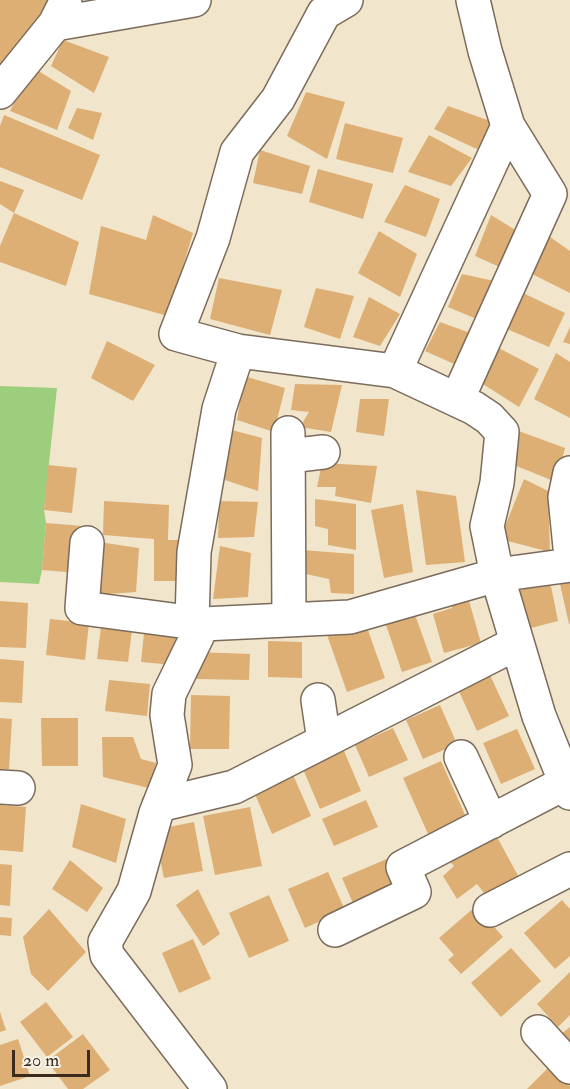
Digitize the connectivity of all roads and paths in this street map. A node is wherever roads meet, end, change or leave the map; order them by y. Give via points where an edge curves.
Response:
1 (194, 0) edge
2 (346, 0) edge
3 (473, 0) edge
4 (61, 12) edge
5 (0, 92) edge
6 (508, 126) junction
7 (238, 351) junction
8 (395, 371) junction
9 (457, 400) junction
10 (323, 452) dead end
11 (570, 473) edge
12 (87, 543) dead end
13 (570, 547) edge
14 (570, 565) edge
15 (497, 575) junction
16 (290, 620) junction
17 (198, 623) junction
18 (517, 643) junction
19 (318, 700) dead end
20 (324, 741) junction
21 (461, 757) dead end
22 (567, 788) edge
23 (159, 805) junction
24 (491, 822) junction
25 (570, 868) edge
26 (490, 910) dead end
27 (335, 930) dead end
28 (538, 1032) dead end
29 (570, 1067) edge
30 (210, 1089) edge

1 - 4 street
2 - 7 street via 324,13 278,99 237,152 213,238 176,334
3 - 6 street
4 - 5 street
6 - 8 street
6 - 9 street via 550,194
7 - 8 street
7 - 17 street via 219,409 194,552
8 - 9 street
9 - 15 street via 489,418 502,432 497,483 487,526
10 - 16 street via 289,445
11 - 13 street via 565,497
12 - 17 street via 82,608
14 - 15 street
15 - 16 street via 350,617
15 - 18 street
16 - 17 street
17 - 23 street via 169,694 167,715 175,765
18 - 20 street
18 - 22 street
19 - 20 street
20 - 23 street via 234,787
21 - 24 street
22 - 24 street
23 - 30 street via 134,891 105,942 107,955
24 - 27 street via 403,867 414,891
25 - 26 street
28 - 29 street

